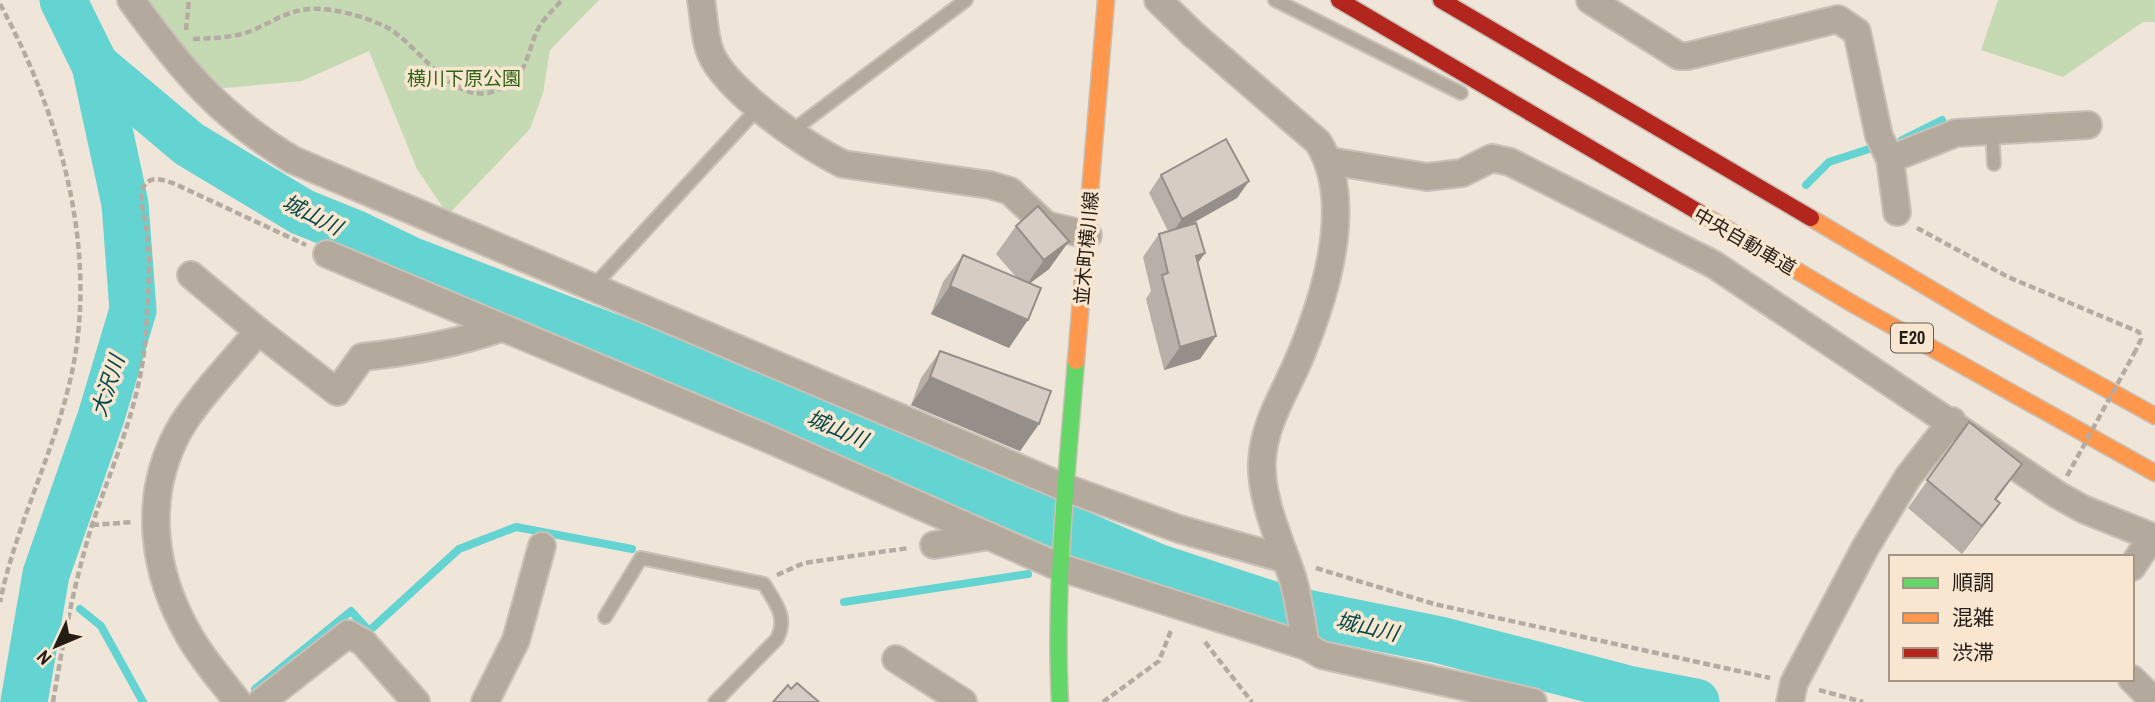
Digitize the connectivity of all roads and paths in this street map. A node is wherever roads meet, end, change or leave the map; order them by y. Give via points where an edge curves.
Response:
1 (131, 0) edge
2 (189, 0) edge
3 (701, 0) edge
4 (966, 0) edge
5 (1106, 0) edge
6 (1158, 0) edge
7 (1275, 0) edge
8 (1339, 0) edge
9 (1441, 0) edge
10 (560, 1) edge
11 (1600, 2) edge
12 (0, 4) edge
13 (1496, 16) dead end
14 (1473, 99) dead end
15 (759, 107) junction
16 (1510, 118) dead end
17 (2088, 125) dead end
18 (792, 131) junction
19 (1992, 131) junction
20 (1701, 156) junction
21 (1890, 159) junction
22 (1330, 161) junction
23 (1994, 163) dead end
24 (1671, 198) junction
25 (1897, 212) joint
26 (1088, 235) junction
27 (327, 254) joint
28 (191, 275) dead end
29 (592, 288) junction
30 (501, 328) junction
31 (258, 331) junction
32 (2155, 416) edge
33 (1952, 421) junction
34 (2155, 473) edge
35 (2067, 476) dead end
36 (1066, 492) junction
37 (154, 521) junction
38 (92, 526) junction
39 (989, 536) junction
40 (2154, 538) edge
41 (934, 545) joint
42 (542, 546) dead end
43 (1060, 561) junction
44 (2134, 564) edge
45 (1288, 567) junction
46 (764, 584) junction
47 (0, 602) edge
48 (1178, 614) junction
49 (606, 617) dead end
50 (1305, 640) junction
51 (896, 659) dead end
52 (2134, 681) edge
53 (1792, 691) edge
54 (53, 702) edge
55 (238, 702) edge
56 (261, 702) edge
57 (416, 702) edge
58 (485, 702) edge
59 (715, 702) edge
60 (963, 702) edge
61 (1060, 702) edge
62 (1103, 702) edge
63 (1252, 702) edge
64 (1534, 702) edge
65 (1863, 702) edge
66 (2155, 702) edge

1 - 29 street via 198,88 265,143 322,174
2 - 10 path via 186,39 223,38 250,31 303,8 334,11 387,28 442,77 460,89 481,93 502,88 518,75 540,25
3 - 15 street via 709,52 720,71
4 - 18 lane
5 - 26 main road, 並木町横川線
6 - 22 street via 1318,142
7 - 14 lane
8 - 24 main road, 中央自動車道 / E20
9 - 20 main road, E20
11 - 21 street via 1679,56 1688,57 1838,19 1857,32 1880,136
12 - 47 path via 35,72 64,168 79,259 76,343 68,389 7,568
13 - 20 lane
15 - 18 street
15 - 29 lane
16 - 24 lane
17 - 19 street
18 - 26 street via 843,164 1010,191 1046,225
19 - 21 street via 1956,133
19 - 23 lane
20 - 32 main road, E20
21 - 25 street
22 - 33 street via 1427,177 1462,173 1492,158 1510,162 1713,264
22 - 45 street via 1335,205 1332,248 1314,320 1265,436 1261,463
24 - 34 main road, 中央自動車道 / E20
25 - 35 path, bridge via 1942,244 2008,277 2140,332 2136,350
26 - 36 main road, 並木町横川線
27 - 30 street
27 - 38 path via 175,184 158,178 148,181 141,201 150,246 141,380 123,445
28 - 31 street
29 - 36 street
30 - 31 street via 419,351 362,358 337,392
30 - 39 street
31 - 37 street via 179,430 162,474
33 - 40 street via 2082,509
33 - 53 street via 1908,477 1865,548
36 - 43 main road, 並木町横川線
36 - 45 street
37 - 38 path
37 - 55 street via 161,571 171,600 190,638
38 - 54 path via 68,614
39 - 41 street
39 - 43 street
40 - 44 street
41 - 46 path via 804,563
42 - 58 street via 516,640
43 - 48 street
43 - 61 main road
45 - 50 street
45 - 53 path
46 - 49 lane via 641,558
46 - 59 lane via 782,614 783,627 777,639
48 - 50 street
48 - 62 path via 1159,661
48 - 63 path
50 - 64 street via 1322,655
51 - 60 street
52 - 66 street
53 - 65 path
56 - 57 street via 348,634 363,642

